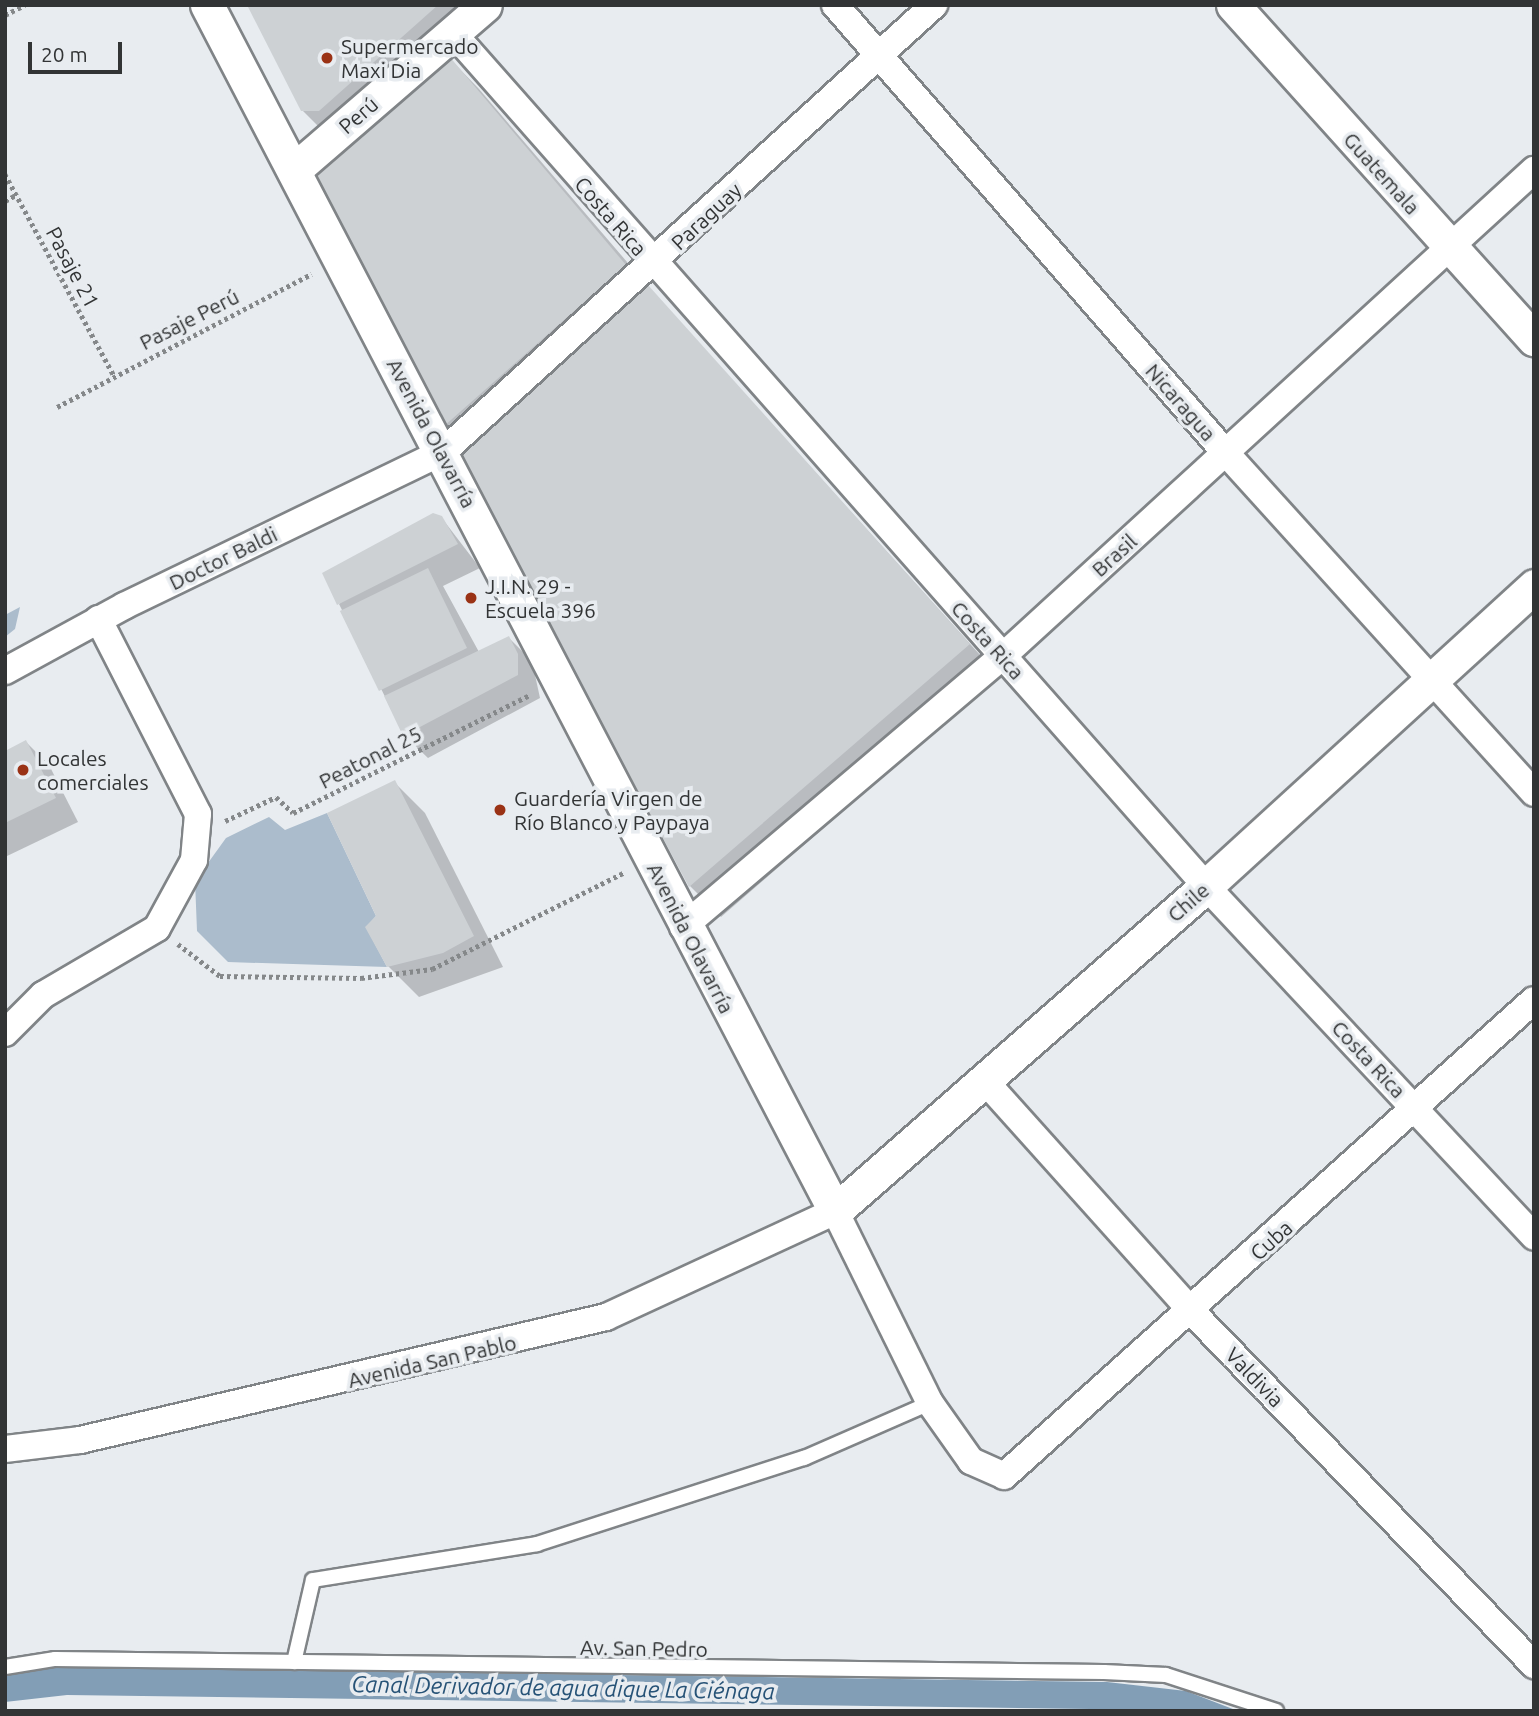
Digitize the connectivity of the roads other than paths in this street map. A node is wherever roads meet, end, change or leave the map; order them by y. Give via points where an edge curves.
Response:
1 (206, 5) edge
2 (485, 5) edge
3 (835, 5) edge
4 (934, 5) edge
5 (1233, 5) edge
6 (453, 33) junction
7 (880, 53) junction
8 (295, 170) junction
9 (1534, 170) edge
10 (1450, 248) junction
11 (653, 265) junction
12 (1534, 339) edge
13 (444, 451) junction
14 (1225, 452) junction
15 (1534, 586) edge
16 (98, 619) junction
17 (1003, 656) junction
18 (5, 671) edge
19 (1430, 682) junction
20 (1534, 793) edge
21 (1206, 886) junction
22 (683, 927) junction
23 (1534, 1000) edge
24 (5, 1033) edge
25 (985, 1080) junction
26 (1416, 1108) junction
27 (835, 1211) junction
28 (1534, 1237) edge
29 (1192, 1312) junction
30 (930, 1403) junction
31 (7, 1449) edge
32 (1004, 1476) joint
33 (294, 1662) junction
34 (1534, 1665) edge
35 (5, 1667) edge
36 (1276, 1711) edge

1 - 8 street, Avenida Olavarría
2 - 6 street, Perú
3 - 7 street, Nicaragua
4 - 7 street, Paraguay
5 - 10 street, Guatemala
6 - 8 street, Perú
6 - 11 street, Costa Rica
7 - 11 street, Paraguay
7 - 14 street, Nicaragua
8 - 13 street, Avenida Olavarría via 336,261
9 - 10 street, Brasil
10 - 12 street, Guatemala
10 - 14 street, Brasil
11 - 13 street, Paraguay
11 - 17 street, Costa Rica
13 - 16 street, Doctor Baldi
13 - 22 street, Avenida Olavarría
14 - 17 street, Brasil
14 - 19 street, Nicaragua
15 - 19 street, Chile
16 - 18 street, Doctor Baldi
16 - 24 street via 198,814 194,860 158,928 43,995
17 - 21 street, Costa Rica
17 - 22 street, Brasil
19 - 20 street, Nicaragua
19 - 21 street, Chile
21 - 25 street, Chile
21 - 26 street, Costa Rica
22 - 27 street, Avenida Olavarría
23 - 26 street, Cuba
25 - 27 street, Chile
25 - 29 street, Valdivia
26 - 28 street, Costa Rica
26 - 29 street, Cuba
27 - 30 street, Avenida Olavarría
27 - 31 street, Avenida San Pablo via 606,1317 93,1437
29 - 32 street, Cuba
29 - 34 street, Valdivia
30 - 32 street, Avenida Olavarría via 971,1461
30 - 33 lane via 804,1458 537,1544 313,1580
33 - 35 lane, Av. San Pedro via 55,1659
33 - 36 lane, Av. San Pedro via 1166,1675

